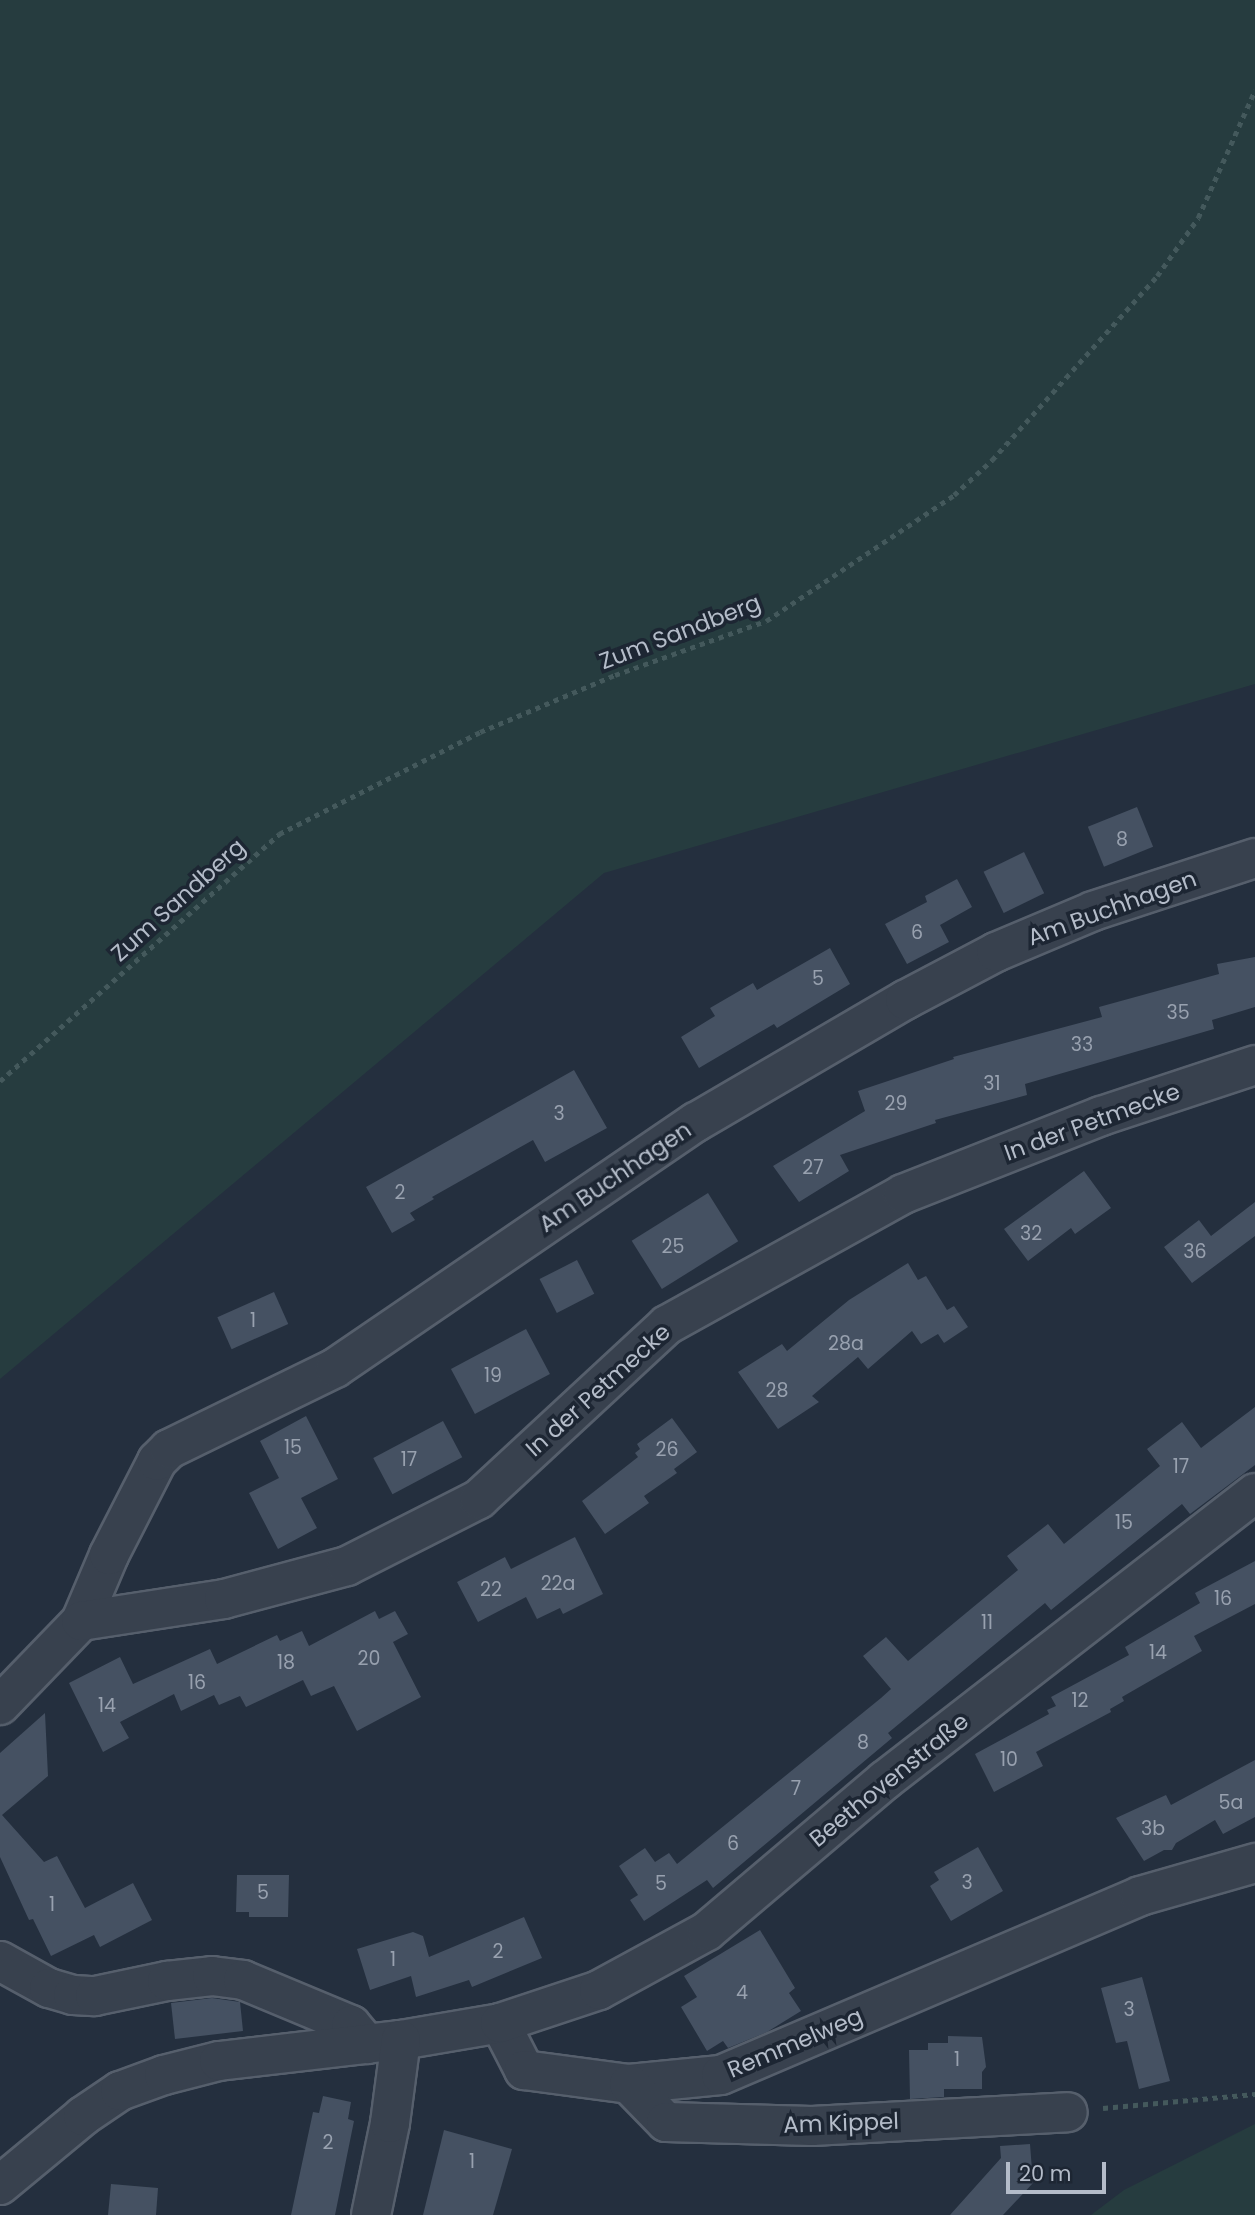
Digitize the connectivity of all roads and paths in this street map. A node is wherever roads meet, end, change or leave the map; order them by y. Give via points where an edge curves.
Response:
1 (1255, 90) edge
2 (1255, 858) edge
3 (1255, 1065) edge
4 (0, 1081) edge
5 (1255, 1493) edge
6 (81, 1622) junction
7 (0, 1705) edge
8 (1255, 1863) edge
9 (0, 1961) edge
10 (500, 2023) junction
11 (384, 2042) junction
12 (629, 2084) junction
13 (1255, 2094) edge
14 (1068, 2112) joint
15 (0, 2185) edge
16 (371, 2215) edge

1 - 4 path, Zum Sandberg via 1198,218 1157,276 992,460 954,495 766,621 615,675 480,732 279,834
2 - 6 street, Am Buchhagen via 1093,911 996,953 905,1000 696,1122 335,1368 169,1449 145,1484
3 - 6 street, In der Petmecke via 1101,1116 903,1194 667,1325 479,1499 347,1566 224,1599
5 - 10 street, Beethovenstraße via 885,1780 707,1931 599,1990
6 - 7 street
8 - 12 street, Remmelweg via 1140,1896 721,2075
9 - 11 street via 73,1995 95,1996 212,1976 243,1980
10 - 11 street
10 - 12 street, Remmelweg via 524,2070
11 - 15 street via 219,2061 120,2091 82,2116
11 - 16 street
12 - 14 street, Am Kippel via 666,2122 811,2126
13 - 14 path

